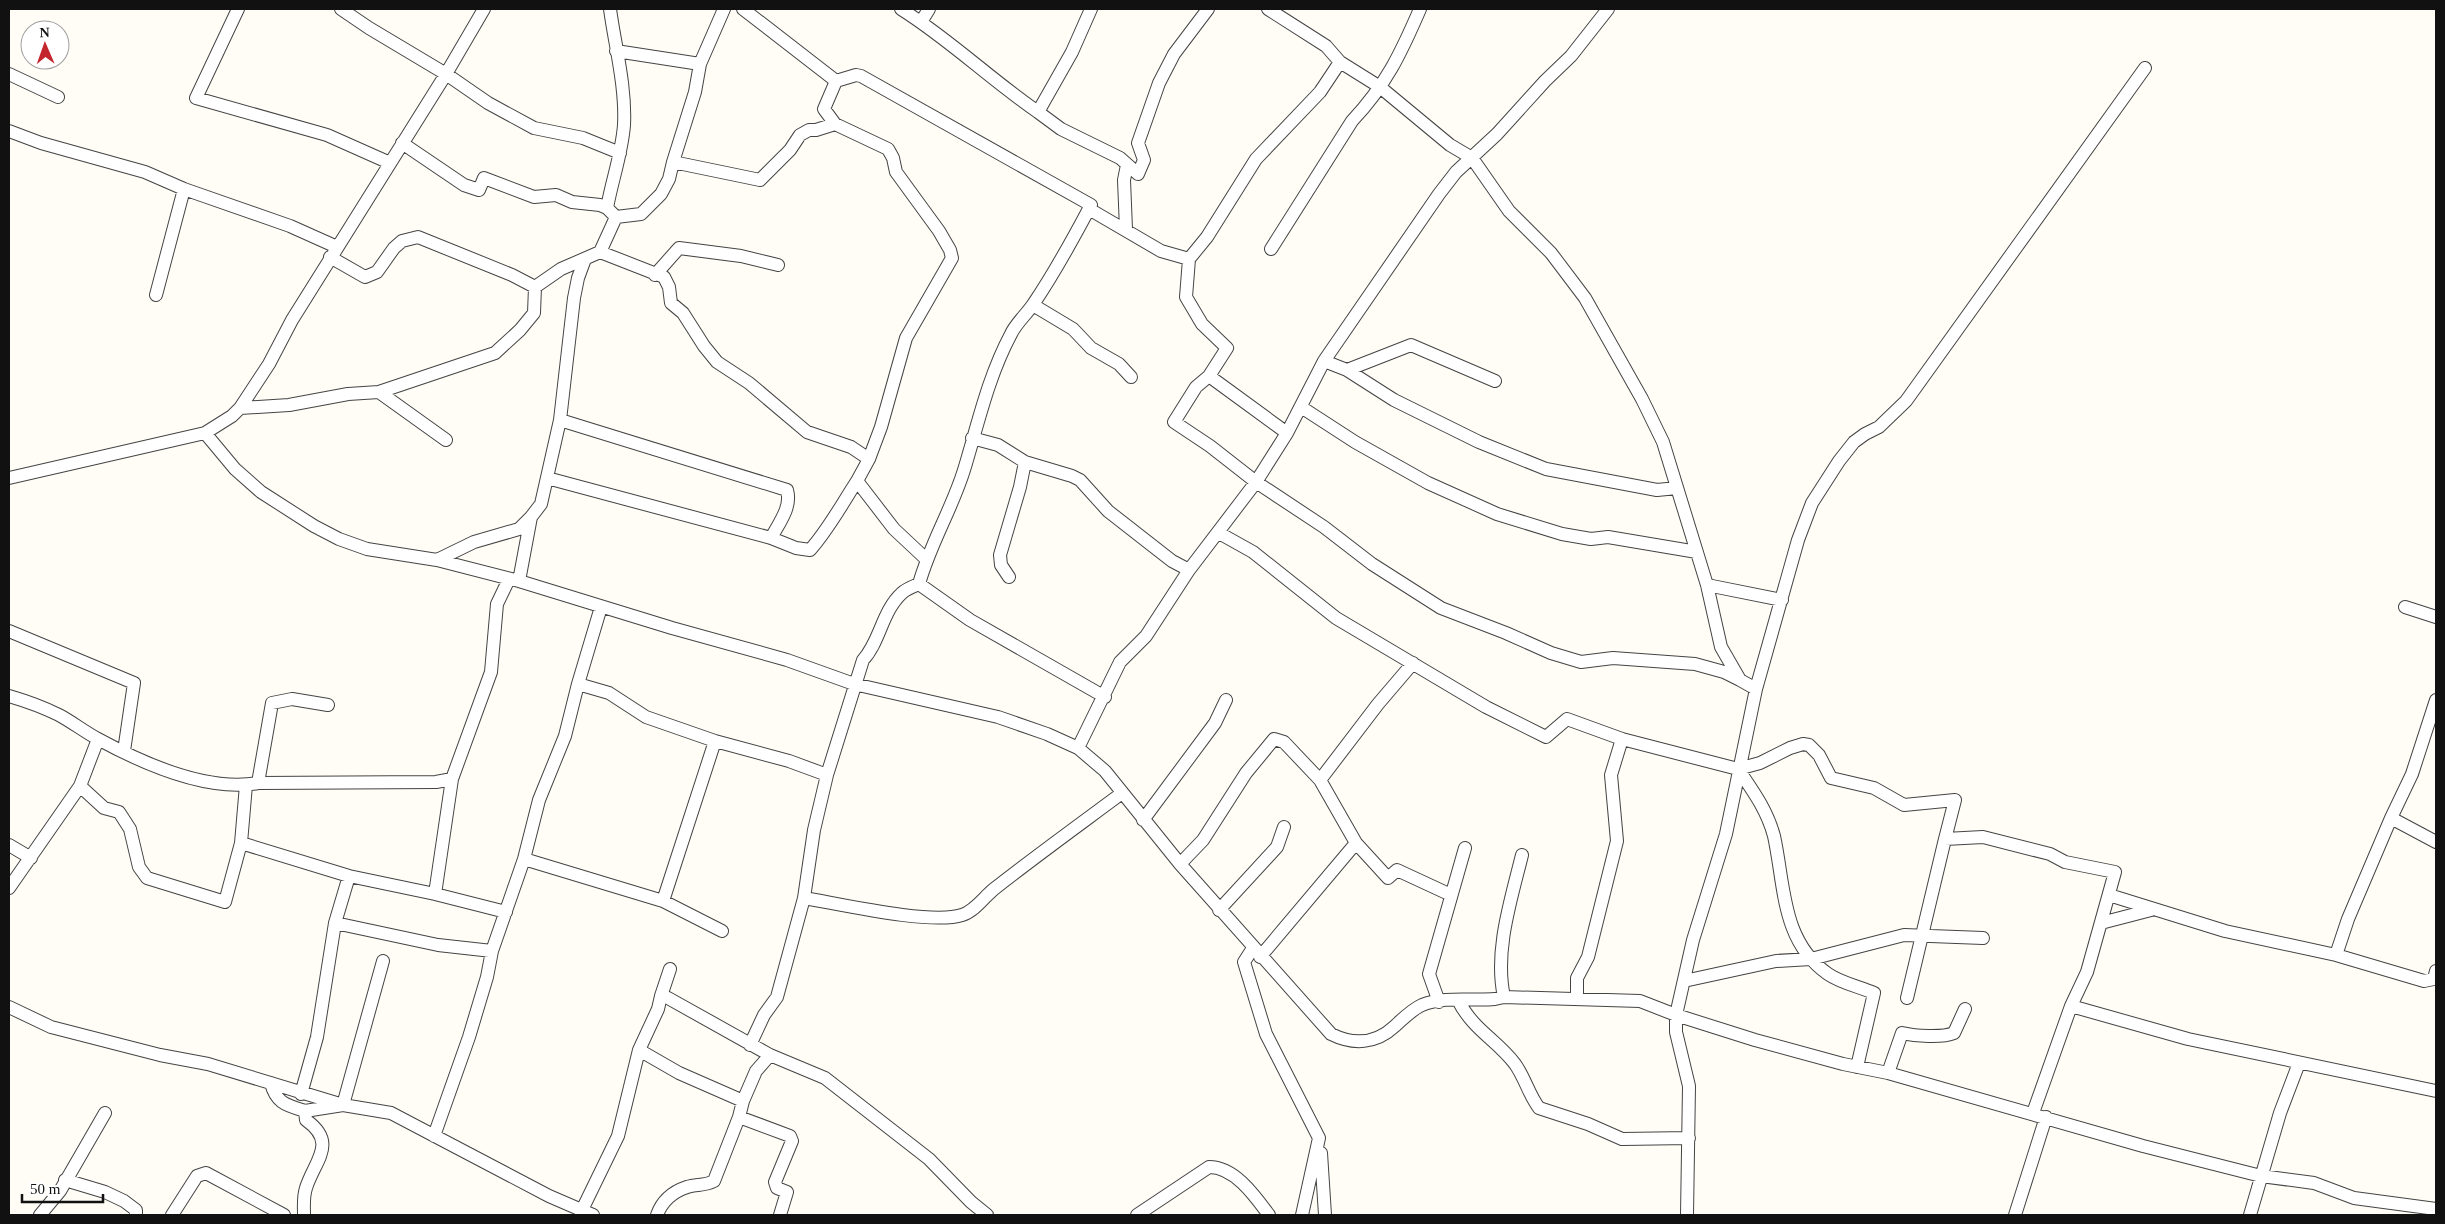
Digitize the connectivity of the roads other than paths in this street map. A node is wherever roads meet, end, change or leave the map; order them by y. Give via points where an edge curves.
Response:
1 (238, 9) edge
2 (341, 9) edge
3 (484, 9) edge
4 (610, 9) edge
5 (724, 9) edge
6 (743, 9) edge
7 (901, 9) edge
8 (929, 9) edge
9 (1091, 9) edge
10 (1208, 9) edge
11 (1268, 9) edge
12 (1420, 9) edge
13 (1608, 9) edge
14 (921, 22) junction
15 (616, 51) junction
16 (1340, 62) junction
17 (700, 64) junction
18 (2145, 68) dead end
19 (9, 74) edge
20 (446, 74) junction
21 (836, 81) junction
22 (1380, 87) junction
23 (58, 97) dead end
24 (1038, 112) junction
25 (835, 124) junction
26 (9, 131) edge
27 (402, 143) junction
28 (1138, 143) junction
29 (620, 153) junction
30 (1472, 158) junction
31 (673, 162) junction
32 (1124, 162) junction
33 (390, 163) junction
34 (184, 189) junction
35 (1089, 209) junction
36 (611, 213) junction
37 (1126, 229) junction
38 (1271, 249) dead end
39 (333, 252) junction
40 (600, 252) junction
41 (585, 259) junction
42 (1189, 259) junction
43 (778, 265) dead end
44 (655, 275) junction
45 (535, 287) junction
46 (156, 295) dead end
47 (1033, 305) junction
48 (1324, 361) junction
49 (1347, 370) junction
50 (1209, 376) junction
51 (1131, 377) dead end
52 (1495, 381) dead end
53 (379, 392) junction
54 (1301, 407) junction
55 (240, 408) junction
56 (560, 420) junction
57 (205, 433) junction
58 (877, 433) junction
59 (1288, 433) junction
60 (972, 438) junction
61 (446, 440) dead end
62 (851, 447) junction
63 (869, 459) junction
64 (1025, 462) junction
65 (9, 478) edge
66 (547, 478) junction
67 (857, 481) junction
68 (1256, 482) junction
69 (1677, 488) junction
70 (532, 517) junction
71 (1219, 533) junction
72 (771, 538) junction
73 (1697, 552) junction
74 (437, 560) junction
75 (926, 560) junction
76 (1189, 570) junction
77 (1009, 577) dead end
78 (514, 580) junction
79 (919, 584) junction
80 (1707, 585) junction
81 (1782, 600) junction
82 (602, 607) junction
83 (2405, 607) dead end
84 (2436, 617) edge
85 (9, 631) edge
86 (1413, 663) junction
87 (1740, 680) junction
88 (578, 684) junction
89 (854, 684) junction
90 (1756, 689) junction
91 (9, 696) edge
92 (1105, 697) junction
93 (1226, 700) dead end
94 (2436, 700) edge
95 (328, 705) dead end
96 (1622, 739) junction
97 (98, 740) junction
98 (715, 741) junction
99 (1078, 748) junction
100 (124, 751) junction
101 (1738, 769) junction
102 (827, 774) junction
103 (452, 779) junction
104 (1320, 780) junction
105 (252, 784) junction
106 (80, 786) junction
107 (1122, 793) junction
108 (2391, 818) junction
109 (1143, 820) junction
110 (1284, 828) dead end
111 (1945, 839) junction
112 (2436, 842) edge
113 (241, 843) junction
114 (1356, 843) junction
115 (9, 844) edge
116 (1465, 848) dead end
117 (1522, 855) dead end
118 (31, 858) junction
119 (524, 859) junction
120 (1180, 864) junction
121 (349, 876) junction
122 (9, 888) edge
123 (435, 894) junction
124 (1451, 895) junction
125 (2108, 895) junction
126 (804, 898) junction
127 (663, 901) junction
128 (1219, 910) junction
129 (2151, 910) junction
130 (506, 912) junction
131 (335, 923) junction
132 (2101, 923) junction
133 (722, 930) dead end
134 (1923, 936) junction
135 (1983, 938) dead end
136 (492, 951) junction
137 (1256, 952) junction
138 (2336, 955) junction
139 (1810, 960) junction
140 (383, 961) dead end
141 (670, 969) dead end
142 (2436, 971) edge
143 (1684, 981) junction
144 (661, 996) junction
145 (1504, 997) junction
146 (1577, 998) junction
147 (1907, 998) dead end
148 (1458, 1000) junction
149 (1438, 1002) junction
150 (2071, 1006) junction
151 (9, 1007) edge
152 (1965, 1009) dead end
153 (1676, 1015) junction
154 (750, 1045) junction
155 (638, 1050) junction
156 (770, 1055) junction
157 (2299, 1063) junction
158 (1857, 1067) junction
159 (1888, 1073) junction
160 (271, 1083) junction
161 (2436, 1090) edge
162 (301, 1094) junction
163 (743, 1101) junction
164 (342, 1105) junction
165 (305, 1111) junction
166 (105, 1113) dead end
167 (2040, 1115) junction
168 (739, 1117) junction
169 (434, 1136) junction
170 (1320, 1138) junction
171 (1689, 1138) junction
172 (2261, 1176) junction
173 (66, 1180) junction
174 (2436, 1209) edge
175 (588, 1213) edge
176 (40, 1215) edge
177 (136, 1215) edge
178 (172, 1215) edge
179 (284, 1215) edge
180 (304, 1215) edge
181 (657, 1215) edge
182 (780, 1215) edge
183 (987, 1215) edge
184 (1137, 1215) edge
185 (1269, 1215) edge
186 (1302, 1215) edge
187 (1325, 1215) edge
188 (1687, 1215) edge
189 (2015, 1215) edge
190 (2250, 1215) edge

1 - 33 street via 196,98 327,135
2 - 20 street
3 - 20 street
4 - 15 street
5 - 17 street
6 - 21 street
7 - 14 street
8 - 14 street
9 - 24 street via 1072,52
10 - 28 street via 1174,54 1159,82
11 - 16 street via 1326,46
12 - 22 street via 1396,64
13 - 30 street via 1571,56
14 - 24 street
15 - 17 street
15 - 29 street via 623,106
16 - 22 street
16 - 42 street via 1320,92 1256,159 1207,237
17 - 31 street via 696,92
18 - 81 street via 1906,401 1879,428 1854,442 1839,461 1812,503
19 - 23 street
20 - 27 street
20 - 29 street via 488,103 534,128 583,138
21 - 25 street via 824,109
21 - 35 street via 856,75 879,85 1072,193 1091,205
22 - 30 street via 1450,145
22 - 38 street via 1352,121
24 - 32 street via 1061,129
25 - 31 street via 800,135 760,180
25 - 58 street via 888,149 896,172 940,231 952,258 906,338
26 - 34 street via 145,172
27 - 33 street
27 - 36 street via 464,185 478,190 484,178 534,197 556,196 572,202 600,205
28 - 32 street
28 - 32 street via 1144,160 1138,174
29 - 36 street via 612,178
30 - 48 street via 1439,194
30 - 69 street via 1509,211 1551,253 1585,298 1663,442
31 - 36 street via 669,179 642,214
32 - 37 street
33 - 39 street
34 - 39 street via 290,226
34 - 46 street
35 - 37 street
35 - 47 street
36 - 40 street
37 - 42 street via 1161,251
39 - 45 street via 364,277 377,272 402,241 418,237
39 - 55 street
40 - 41 street
40 - 44 street
41 - 45 street via 561,269
41 - 56 street via 574,298
42 - 50 street via 1186,297 1202,324 1227,348
43 - 44 street via 679,248
44 - 62 street via 664,277 669,287 670,303 683,312 717,362 749,383 807,432
45 - 53 street via 534,313 495,353
47 - 51 street via 1073,329 1091,348 1119,364
47 - 60 street via 1012,331 998,359
48 - 49 street
48 - 54 street
49 - 52 street via 1411,344
49 - 69 street via 1402,404 1479,442 1546,469 1656,490
50 - 59 street
50 - 68 street via 1196,387 1174,422
53 - 55 street via 289,405
53 - 61 street
54 - 59 street
54 - 73 street via 1355,442 1428,482 1497,514 1562,534 1591,539 1608,537
55 - 57 street
56 - 66 street
56 - 72 street via 787,490 786,510
57 - 65 street
57 - 74 street via 261,492 314,526 367,549
58 - 62 street
58 - 63 street
59 - 68 street
60 - 64 street via 998,445
60 - 75 street via 964,471
62 - 63 street
63 - 67 street
64 - 76 street via 1080,480 1108,510 1172,561
64 - 77 street via 1000,554 1001,565
66 - 70 street via 541,504
66 - 72 street
67 - 72 street via 823,536 810,550
67 - 75 street via 894,529
68 - 71 street
68 - 87 street via 1317,522 1380,570 1441,608 1581,662 1613,658 1695,664
69 - 73 street
70 - 74 street via 519,529 474,542
70 - 78 street
71 - 76 street
71 - 86 street via 1253,552 1336,618
73 - 80 street
74 - 78 street
75 - 79 street
76 - 92 street via 1146,636 1120,662
78 - 82 street
78 - 103 street via 497,604 491,672
79 - 89 street via 902,592 882,622
79 - 92 street via 970,620
80 - 81 street
80 - 87 street via 1721,647
81 - 90 street
82 - 88 street
82 - 89 street via 787,660
83 - 84 street
85 - 100 street via 134,683
86 - 96 street via 1486,707 1546,737 1567,719
86 - 104 street
87 - 90 street
88 - 98 street via 608,693 646,717
88 - 119 street via 565,736 539,800
89 - 99 street via 998,717
89 - 102 street
90 - 101 street
91 - 97 street via 59,715
92 - 99 street
93 - 109 street via 1215,723
94 - 108 street via 2412,774
95 - 105 street via 292,699 272,703
96 - 101 street
96 - 146 street via 1611,775 1618,841 1588,957 1577,978
97 - 100 street
97 - 106 street
98 - 102 street
98 - 127 street
99 - 107 street via 1105,771
100 - 105 street via 182,775 214,784
101 - 111 street via 1790,748 1809,745 1819,755 1831,778 1874,788 1904,804 1954,800
101 - 139 street via 1763,805 1774,836 1784,902 1800,946
101 - 143 street via 1726,834 1693,940
102 - 126 street via 814,830
103 - 105 street via 436,782
103 - 123 street
104 - 114 street
104 - 120 street via 1284,742 1274,739 1246,773 1203,840
105 - 113 street
106 - 113 street via 104,808 120,812 130,829 139,866 147,878 225,902
106 - 118 street
107 - 109 street
107 - 126 street via 961,915 945,918 923,916
108 - 112 street
108 - 138 street
109 - 120 street
110 - 128 street via 1277,847
111 - 125 street via 1983,837 2050,854 2065,862 2115,872
111 - 134 street
113 - 121 street
114 - 124 street via 1388,878 1396,870
114 - 137 street
115 - 118 street
116 - 124 street
117 - 145 street via 1505,926 1500,982
118 - 122 street
119 - 127 street
119 - 130 street
120 - 128 street
121 - 123 street
121 - 131 street
123 - 130 street
124 - 149 street via 1429,974
125 - 129 street
125 - 132 street
126 - 154 street via 777,997 764,1015
127 - 133 street
128 - 137 street
129 - 132 street
129 - 138 street via 2225,931
130 - 136 street
131 - 136 street via 438,946
131 - 162 street via 317,1038
132 - 150 street via 2087,972
134 - 135 street
134 - 139 street via 1904,935
134 - 147 street
136 - 169 street via 488,977
137 - 149 street via 1331,1034 1344,1040 1355,1042 1381,1036 1414,1010
137 - 170 street via 1244,962 1266,1034
138 - 142 street via 2424,981 2434,979
139 - 143 street via 1776,961
139 - 158 street via 1830,976 1874,993
140 - 164 street
141 - 144 street
143 - 153 street
144 - 154 street
144 - 155 street
145 - 146 street
145 - 148 street
146 - 153 street via 1640,1001
148 - 149 street
148 - 171 street via 1471,1022 1514,1062 1539,1108 1622,1138
150 - 157 street via 2158,1032
150 - 167 street
151 - 160 street via 51,1027 208,1064
152 - 159 street via 1954,1033 1947,1036 1927,1034 1918,1037 1902,1033
153 - 158 street
153 - 171 street via 1676,1032 1689,1086
154 - 156 street
155 - 163 street via 679,1073
155 - 175 street via 618,1136
156 - 163 street via 756,1072
156 - 183 street via 825,1078 929,1159
157 - 161 street
157 - 172 street
158 - 159 street
159 - 167 street
160 - 162 street
160 - 165 street via 274,1096 287,1106
162 - 164 street
163 - 168 street
164 - 165 street
164 - 169 street via 391,1114
165 - 180 street via 306,1120 318,1129 323,1142 306,1189
166 - 173 street
167 - 172 street
167 - 189 street
168 - 181 street via 714,1181 704,1186 688,1187 662,1202
168 - 182 street via 790,1136 792,1141 775,1182 777,1188 787,1192
169 - 175 street
170 - 186 street
170 - 187 street
171 - 188 street
172 - 174 street via 2314,1183 2354,1198
172 - 190 street
173 - 176 street
173 - 177 street via 124,1201 136,1210
178 - 179 street via 196,1176 206,1173
184 - 185 street via 1209,1167 1224,1169

